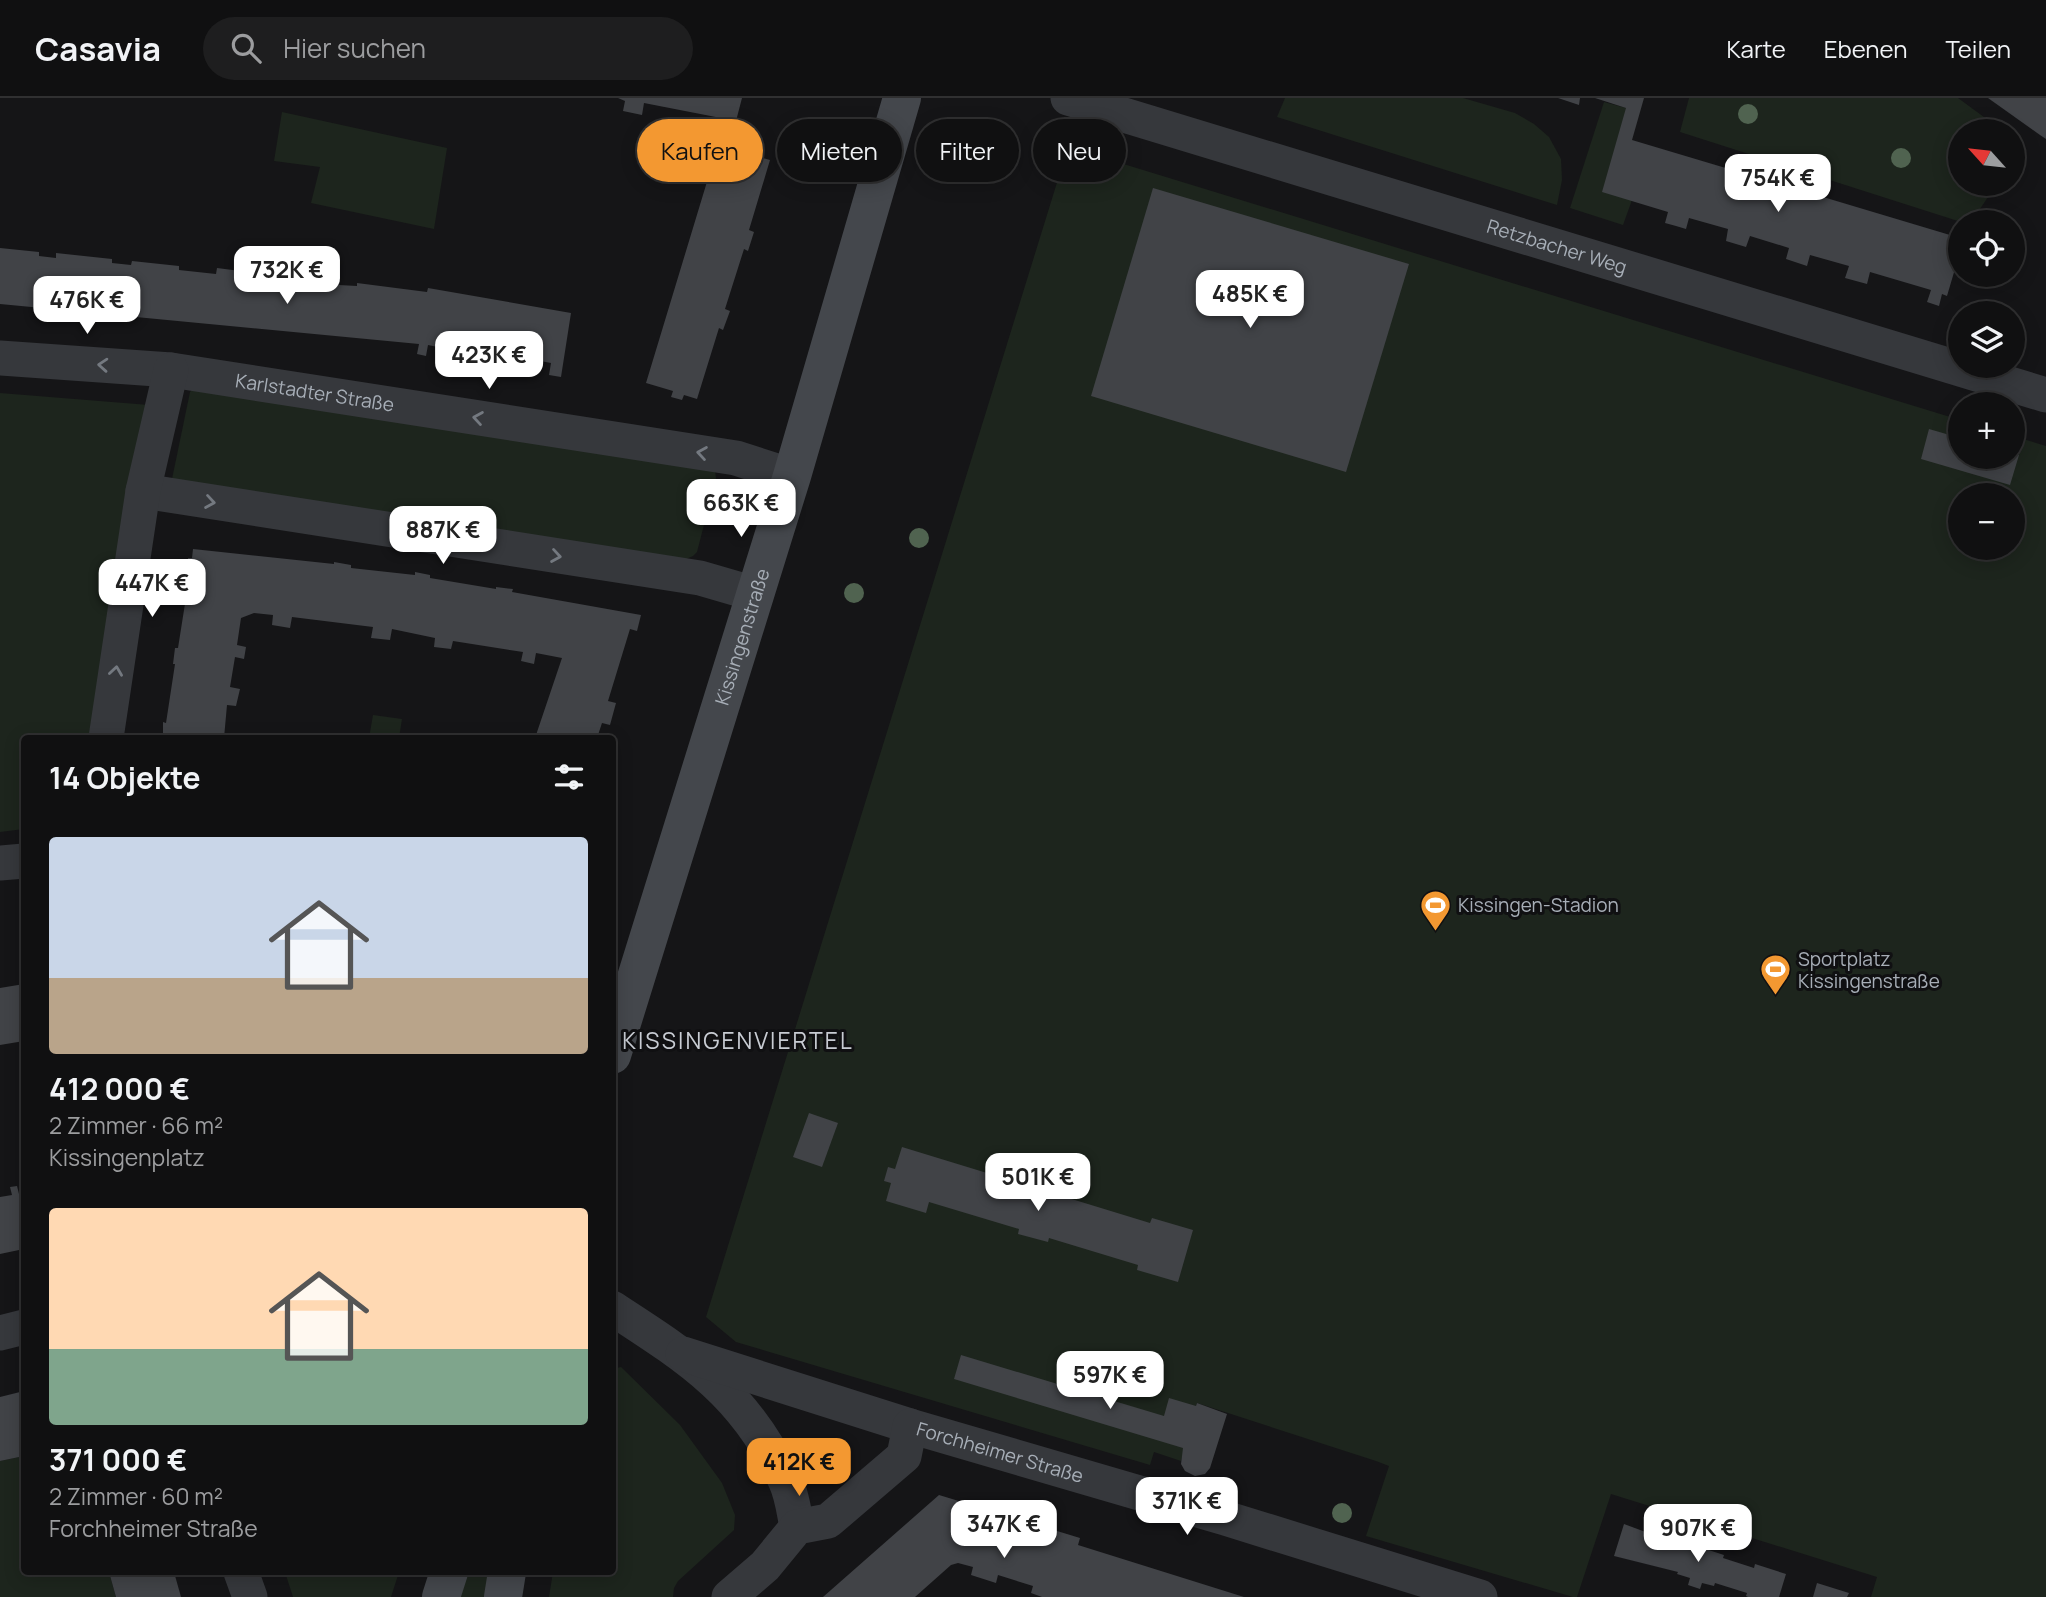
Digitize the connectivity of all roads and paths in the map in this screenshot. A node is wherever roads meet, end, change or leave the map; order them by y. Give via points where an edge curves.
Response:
1 (902, 98) edge
2 (1068, 98) edge
3 (0, 358) edge
4 (171, 370) junction
5 (2046, 395) edge
6 (792, 476) junction
7 (143, 491) junction
8 (755, 594) junction
9 (106, 735) edge
10 (21, 861) edge
11 (0, 863) edge
12 (616, 1042) edge
13 (616, 1311) edge
14 (21, 1328) edge
15 (0, 1334) edge
16 (683, 1354) junction
17 (910, 1426) junction
18 (797, 1527) junction
19 (242, 1575) edge
20 (448, 1575) edge
21 (507, 1575) edge
22 (250, 1597) edge
23 (441, 1597) edge
24 (503, 1597) edge
25 (729, 1597) edge
26 (1480, 1597) edge

1 - 6 street, Kissingenstraße
2 - 5 street, Retzbacher Weg
4 -> 3 street, Karlstadter Straße
6 -> 4 street, Karlstadter Straße via 737,458
4 - 7 street
6 - 8 street, Kissingenstraße
7 -> 8 street via 700,578
9 -> 7 street
8 - 12 street, Kissingenstraße
10 - 11 street
13 - 16 street
14 - 15 street
16 - 17 street, Forchheimer Straße
16 - 18 street via 731,1396 757,1429 786,1482
17 - 18 street via 904,1456 828,1521
17 - 26 street, Forchheimer Straße
18 - 25 street via 765,1566
19 - 22 street
20 - 23 street
21 - 24 street

